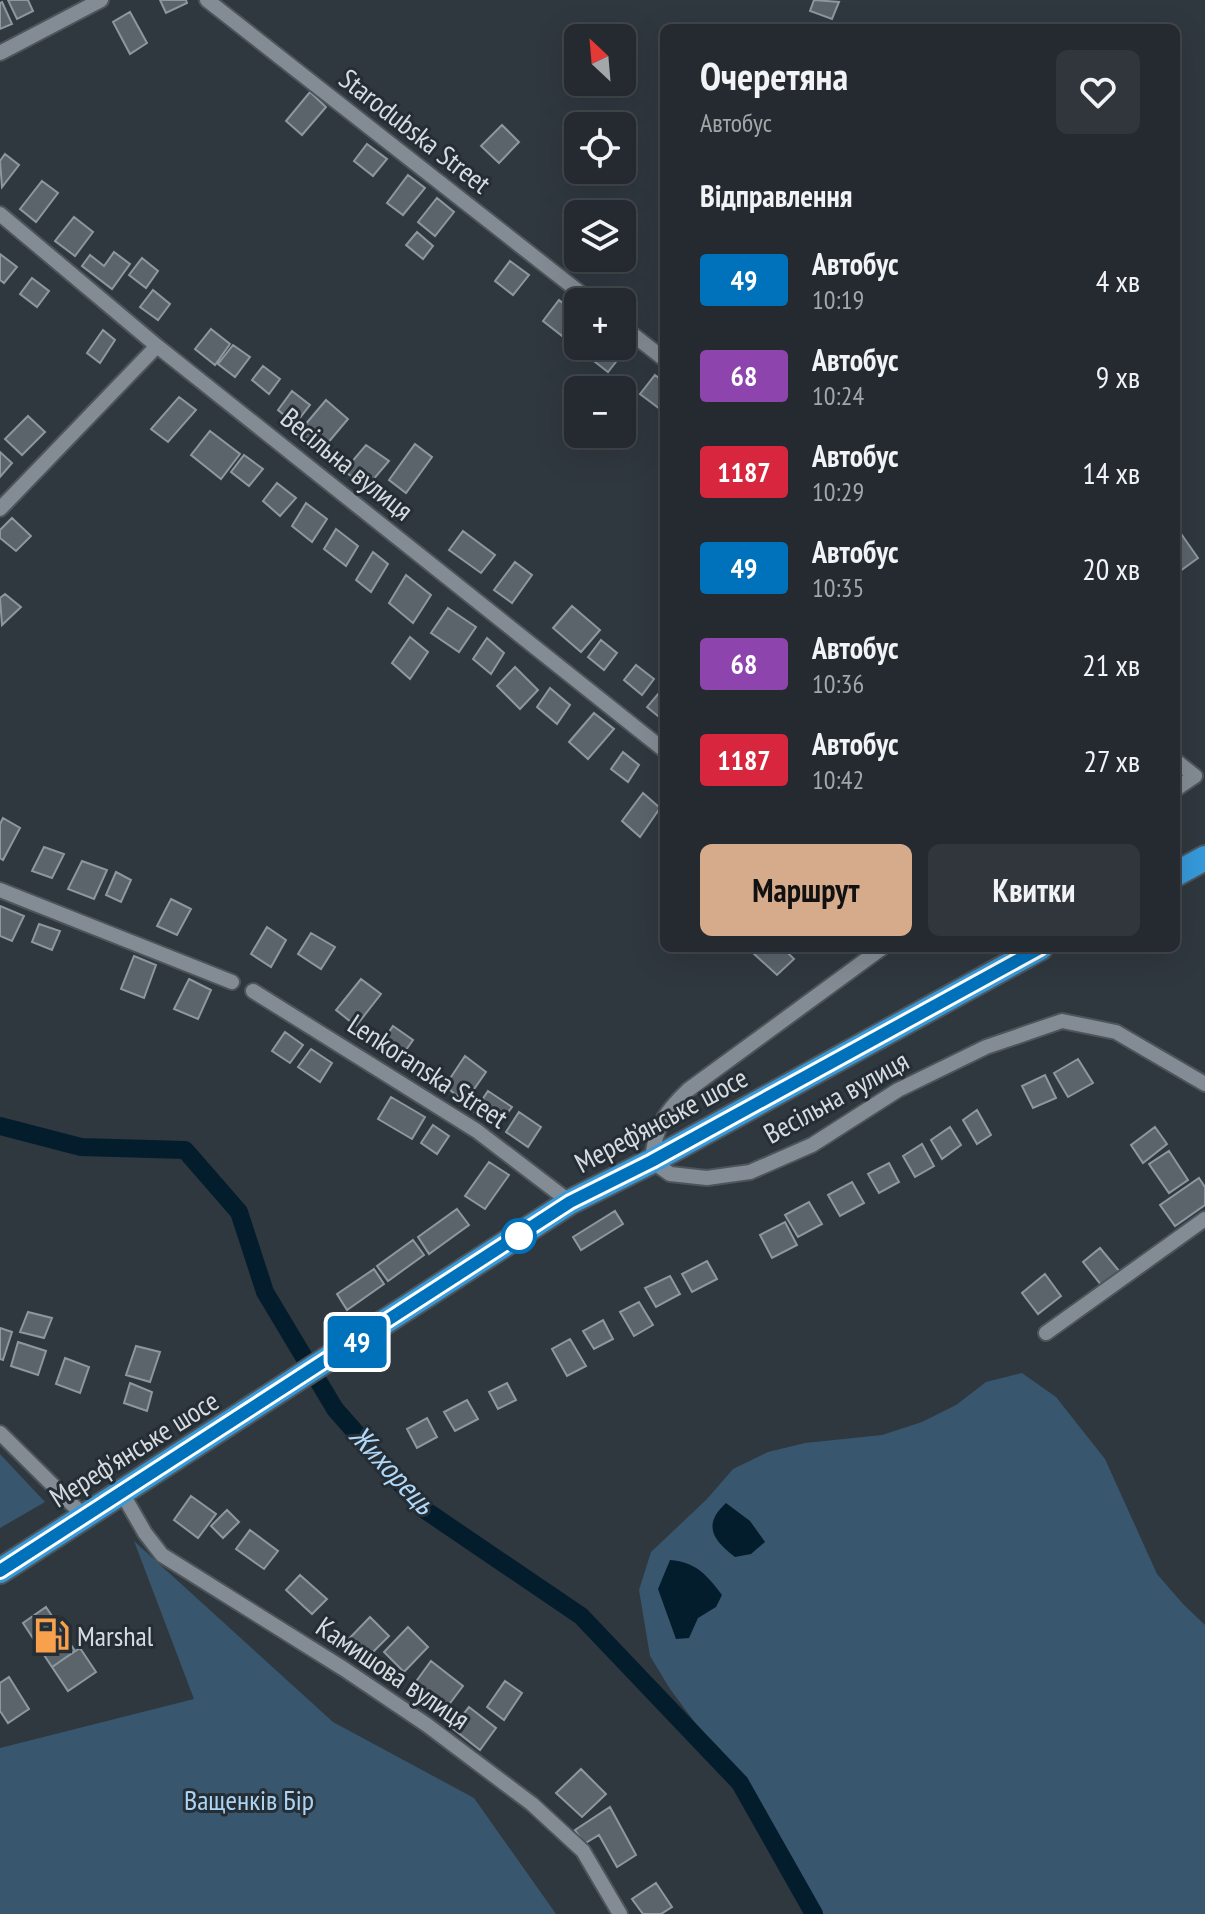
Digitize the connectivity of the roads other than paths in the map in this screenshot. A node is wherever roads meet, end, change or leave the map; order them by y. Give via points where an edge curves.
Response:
1 (101, 0) edge
2 (207, 0) edge
3 (0, 53) edge
4 (0, 214) edge
5 (574, 288) edge
6 (636, 337) edge
7 (157, 346) junction
8 (660, 356) edge
9 (0, 509) edge
10 (660, 747) edge
11 (1180, 764) edge
12 (1180, 786) edge
13 (1205, 858) edge
14 (1180, 872) edge
15 (0, 890) edge
16 (877, 952) edge
17 (1033, 952) edge
18 (232, 982) dead end
19 (253, 991) dead end
20 (1205, 1084) edge
21 (652, 1161) junction
22 (570, 1202) junction
23 (1205, 1219) edge
24 (1046, 1333) dead end
25 (301, 1379) joint
26 (0, 1433) edge
27 (122, 1493) junction
28 (83, 1515) junction
29 (0, 1571) edge
30 (620, 1914) edge

1 - 3 street
2 - 5 street, Starodubska Street
4 - 7 street, Весільна вулиця
6 - 8 street
7 - 9 street
7 - 10 street, Весільна вулиця
11 - 12 street via 1195,776
13 - 14 highway
15 - 18 street
16 - 21 street via 688,1090 668,1109 654,1136
17 - 21 highway, Мереф’янське шосе
19 - 22 street, Lenkoranska Street via 477,1131
20 - 21 street, Весільна вулиця via 1116,1032 1062,1021 986,1047 898,1090 812,1145 750,1172 707,1178 670,1174
21 - 22 highway, Мереф’янське шосе
22 - 25 highway, Мереф’янське шосе
23 - 24 street
25 - 27 highway, Мереф'янське шосе
26 - 28 street
27 - 28 highway, Мереф'янське шосе
27 - 30 street, Камишова вулиця via 162,1555 356,1677 532,1804 583,1851
28 - 29 highway, Мереф'янське шосе

